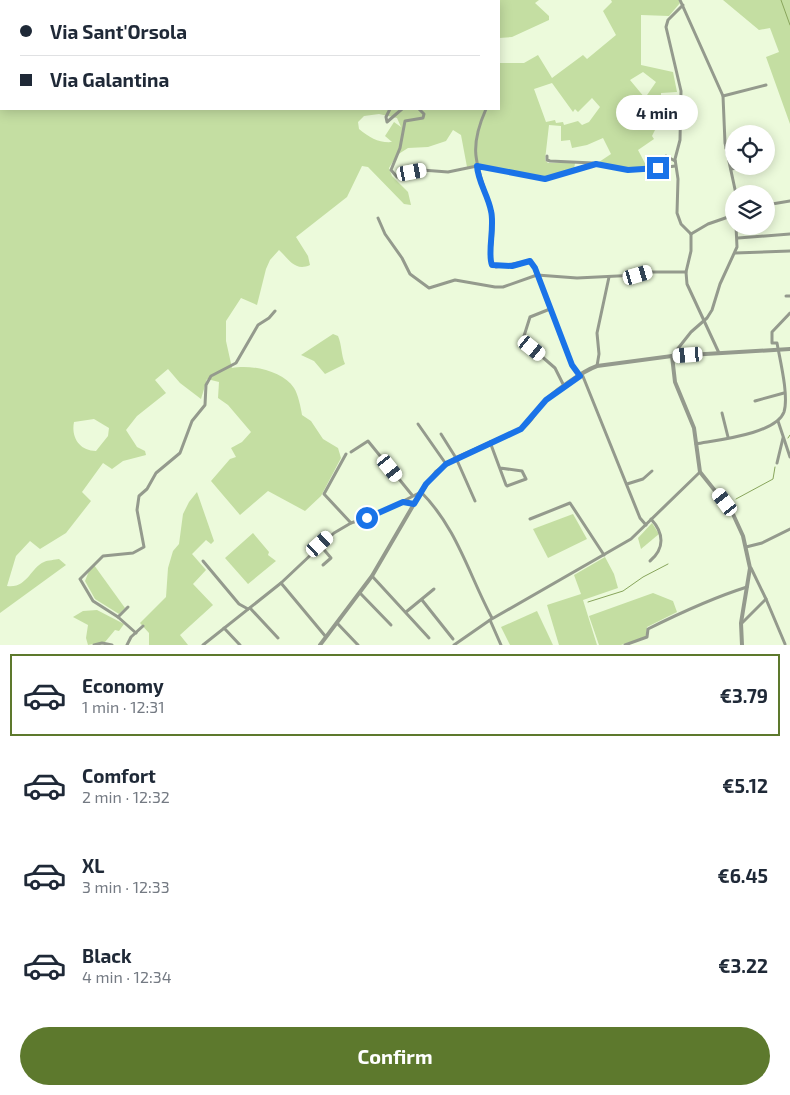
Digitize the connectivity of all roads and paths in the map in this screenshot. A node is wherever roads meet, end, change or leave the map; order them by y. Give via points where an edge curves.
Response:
1 (680, 0) edge
2 (683, 5) junction
3 (766, 85) dead end
4 (723, 96) junction
5 (390, 110) edge
6 (401, 110) edge
7 (420, 110) edge
8 (486, 110) edge
9 (725, 131) edge
10 (547, 156) dead end
11 (666, 156) dead end
12 (675, 163) junction
13 (596, 164) junction
14 (477, 166) junction
15 (790, 201) edge
16 (775, 204) edge
17 (378, 218) dead end
18 (725, 219) edge
19 (691, 234) junction
20 (790, 234) edge
21 (738, 235) edge
22 (738, 238) junction
23 (790, 251) edge
24 (735, 253) junction
25 (686, 272) junction
26 (537, 275) junction
27 (608, 276) junction
28 (550, 309) junction
29 (275, 312) dead end
30 (790, 313) edge
31 (704, 322) junction
32 (790, 349) edge
33 (778, 350) junction
34 (719, 353) junction
35 (672, 356) junction
36 (597, 366) junction
37 (581, 375) junction
38 (564, 387) junction
39 (784, 393) junction
40 (755, 401) dead end
41 (722, 413) dead end
42 (778, 421) junction
43 (418, 424) dead end
44 (441, 434) dead end
45 (728, 438) junction
46 (783, 438) junction
47 (490, 442) junction
48 (696, 444) junction
49 (350, 452) dead end
50 (346, 454) dead end
51 (790, 456) edge
52 (456, 458) junction
53 (777, 463) dead end
54 (446, 464) junction
55 (500, 468) junction
56 (652, 471) dead end
57 (700, 472) junction
58 (627, 484) junction
59 (420, 492) junction
60 (412, 495) junction
61 (475, 501) dead end
62 (403, 502) junction
63 (414, 504) junction
64 (530, 519) dead end
65 (651, 519) junction
66 (351, 523) junction
67 (646, 525) junction
68 (790, 529) edge
69 (320, 544) junction
70 (746, 547) junction
71 (604, 555) junction
72 (203, 561) dead end
73 (650, 561) dead end
74 (323, 565) dead end
75 (750, 568) junction
76 (372, 576) junction
77 (281, 583) junction
78 (747, 587) junction
79 (434, 589) dead end
80 (360, 593) junction
81 (766, 599) junction
82 (422, 600) junction
83 (239, 604) junction
84 (128, 607) dead end
85 (249, 608) junction
86 (406, 612) junction
87 (240, 615) junction
88 (118, 616) junction
89 (491, 619) junction
90 (337, 623) junction
91 (741, 624) junction
92 (391, 625) dead end
93 (143, 626) dead end
94 (224, 628) junction
95 (136, 634) junction
96 (326, 637) junction
97 (278, 638) dead end
98 (429, 638) dead end
99 (454, 638) dead end
100 (785, 644) edge
101 (94, 645) edge
102 (112, 645) edge
103 (127, 645) edge
104 (203, 645) edge
105 (240, 645) edge
106 (320, 645) edge
107 (358, 645) edge
108 (454, 645) edge
109 (501, 645) edge
110 (625, 645) edge
111 (742, 645) edge

1 - 2 street
2 - 4 street
2 - 12 street via 668,20 666,27 681,91 680,140
3 - 4 street
4 - 9 street
5 - 6 street via 387,122
7 - 14 street via 423,118 405,121 400,148 390,170 393,174 397,177 422,170 448,172
8 - 14 street via 478,125
10 - 13 street via 547,160 553,162
11 - 12 street
12 - 13 street via 647,170
12 - 19 street via 677,213 681,224
13 - 14 street via 545,179
14 - 26 street via 491,210 492,265 512,266 530,261
15 - 16 street
17 - 26 street via 410,274 429,288 455,280 503,287
18 - 19 street
19 - 25 street
20 - 22 street
21 - 22 street
22 - 24 street
23 - 24 street
24 - 31 street
25 - 27 street
25 - 31 street via 687,284
26 - 27 street
26 - 28 street
27 - 36 street via 597,333
28 - 37 street via 572,365
28 - 38 street via 530,317 524,336 554,368
29 - 88 street via 258,324 236,363 211,376 206,385 204,405 192,421 180,453 156,474 148,489 137,499 144,547 133,553 103,556 80,579 94,601
30 - 33 street via 772,332 772,343 776,343
31 - 34 street
31 - 35 street via 691,332
32 - 33 street
33 - 34 street
33 - 39 street
34 - 35 street
35 - 36 street
35 - 48 street via 674,382 690,417
36 - 37 street
37 - 38 street
37 - 58 street
38 - 47 street via 546,400 525,426
39 - 40 street
39 - 42 street via 784,411
41 - 45 street
42 - 45 street via 763,430
42 - 46 street
43 - 54 street
44 - 52 street
45 - 48 street
46 - 51 street
46 - 53 street
47 - 52 street
47 - 55 street
48 - 57 street
49 - 60 street via 368,441
50 - 66 street via 324,494
52 - 54 street
52 - 61 street
54 - 59 street
55 - 55 street via 507,486 526,479 522,471
56 - 58 street via 643,479
57 - 65 street
57 - 70 street via 732,512 742,530
58 - 67 street
59 - 60 street
59 - 63 street
59 - 89 street via 456,539
60 - 62 street
62 - 63 street
62 - 66 street
63 - 76 street
64 - 71 street via 570,502
65 - 67 street
65 - 73 street via 661,532 659,551
66 - 69 street
67 - 71 street via 631,539
68 - 70 street
69 - 74 street via 331,558
69 - 77 street
70 - 75 street
71 - 89 street
72 - 83 street
75 - 78 street
75 - 81 street
76 - 80 street
76 - 86 street
77 - 85 street
77 - 96 street
78 - 91 street
78 - 110 street via 673,616 648,629 647,637
79 - 82 street
80 - 90 street
80 - 92 street
81 - 91 street
81 - 100 street
82 - 86 street
82 - 99 street
83 - 85 street
83 - 87 street
84 - 88 street
85 - 87 street
85 - 97 street
86 - 98 street
87 - 94 street
88 - 95 street
89 - 108 street
89 - 109 street
90 - 96 street
90 - 107 street
91 - 111 street
93 - 95 street
94 - 104 street
94 - 105 street
95 - 103 street
96 - 106 street
101 - 102 street

